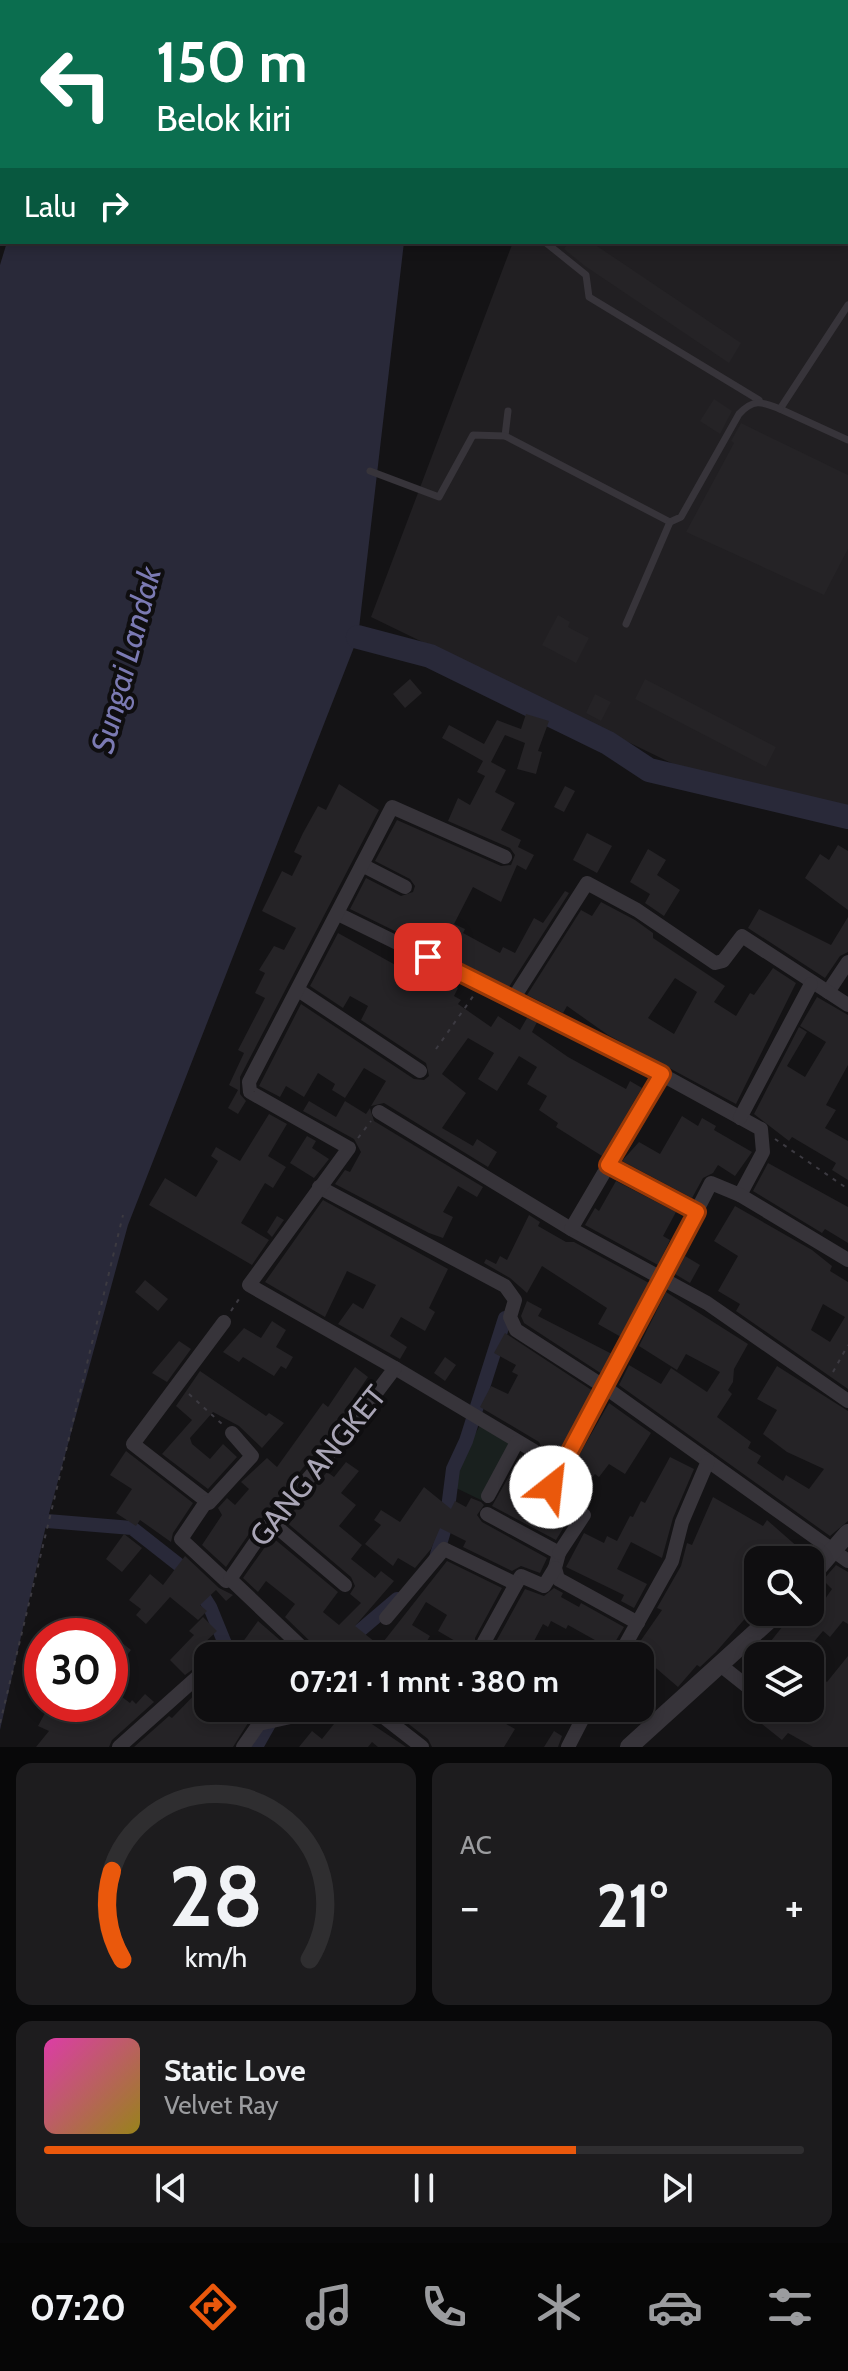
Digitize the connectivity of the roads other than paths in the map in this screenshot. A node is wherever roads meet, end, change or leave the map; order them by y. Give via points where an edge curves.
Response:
1 (547, 244) edge
2 (848, 305) edge
3 (761, 401) junction
4 (780, 409) junction
5 (508, 411) dead end
6 (505, 436) junction
7 (848, 440) edge
8 (370, 471) dead end
9 (670, 522) junction
10 (626, 624) dead end
11 (505, 857) dead end
12 (362, 865) junction
13 (405, 887) dead end
14 (338, 914) junction
15 (848, 962) edge
16 (811, 984) junction
17 (298, 990) junction
18 (828, 992) junction
19 (513, 999) junction
20 (848, 1005) edge
21 (420, 1071) dead end
22 (662, 1074) junction
23 (379, 1112) road end
24 (740, 1118) junction
25 (608, 1165) junction
26 (319, 1187) junction
27 (740, 1195) junction
28 (697, 1212) junction
29 (571, 1229) junction
30 (848, 1260) edge
31 (663, 1279) junction
32 (224, 1322) dead end
33 (395, 1368) junction
34 (606, 1388) junction
35 (848, 1401) edge
36 (232, 1433) road end
37 (517, 1442) junction
38 (534, 1451) dead end
39 (708, 1461) junction
40 (488, 1496) dead end
41 (206, 1502) junction
42 (487, 1514) dead end
43 (272, 1523) junction
44 (848, 1533) edge
45 (840, 1557) edge
46 (557, 1560) junction
47 (230, 1579) junction
48 (516, 1584) junction
49 (345, 1585) dead end
50 (386, 1618) dead end
51 (638, 1623) junction
52 (762, 1626) edge
53 (296, 1642) edge
54 (484, 1642) dead end
55 (627, 1642) edge
56 (719, 1664) junction
57 (194, 1680) edge
58 (744, 1684) edge
59 (267, 1722) edge
60 (390, 1722) edge
61 (581, 1722) edge
62 (119, 1747) edge
63 (243, 1747) edge
64 (422, 1747) edge
65 (568, 1747) edge
66 (629, 1747) edge

1 - 3 lane via 586,275 589,297
2 - 4 lane
3 - 4 lane
3 - 9 lane via 749,403 739,414 681,517
4 - 7 lane
5 - 6 lane
6 - 8 lane via 473,435 439,497
6 - 9 lane
9 - 10 lane
11 - 12 street via 392,807
12 - 13 street
12 - 14 street
14 - 17 street
14 - 19 street
15 - 18 street
16 - 18 street
16 - 19 street via 742,936 723,961 715,963 587,883
16 - 24 street
17 - 21 street
17 - 26 street, GANG ANGKET via 249,1090 349,1148
18 - 20 street
19 - 22 street
22 - 24 street
22 - 25 street
23 - 29 street
24 - 27 street via 761,1129 763,1152
25 - 28 street
25 - 29 street
26 - 33 street, GANG ANGKET via 249,1285
26 - 34 street via 505,1286 515,1300 510,1317 516,1330
27 - 28 street via 712,1182
27 - 30 street
28 - 31 street
29 - 31 street
31 - 34 street
31 - 35 street via 749,1330
32 - 41 street via 133,1444
33 - 37 street
33 - 43 street, GANG ANGKET
34 - 39 street
34 - 46 street via 552,1483 551,1490 584,1515
36 - 41 street via 252,1456 213,1503
37 - 38 street
37 - 40 street
39 - 45 street
39 - 51 street via 672,1561
41 - 47 street via 181,1539 226,1581
42 - 46 street
43 - 47 street, GANG ANGKET
43 - 49 street
44 - 45 street
46 - 48 street via 544,1586 521,1576
46 - 51 street via 558,1579
47 - 53 street
48 - 50 street via 444,1549
48 - 54 street
51 - 55 street
52 - 56 street
56 - 58 street
56 - 66 street
57 - 62 street
59 - 63 street
60 - 64 street
61 - 65 street

